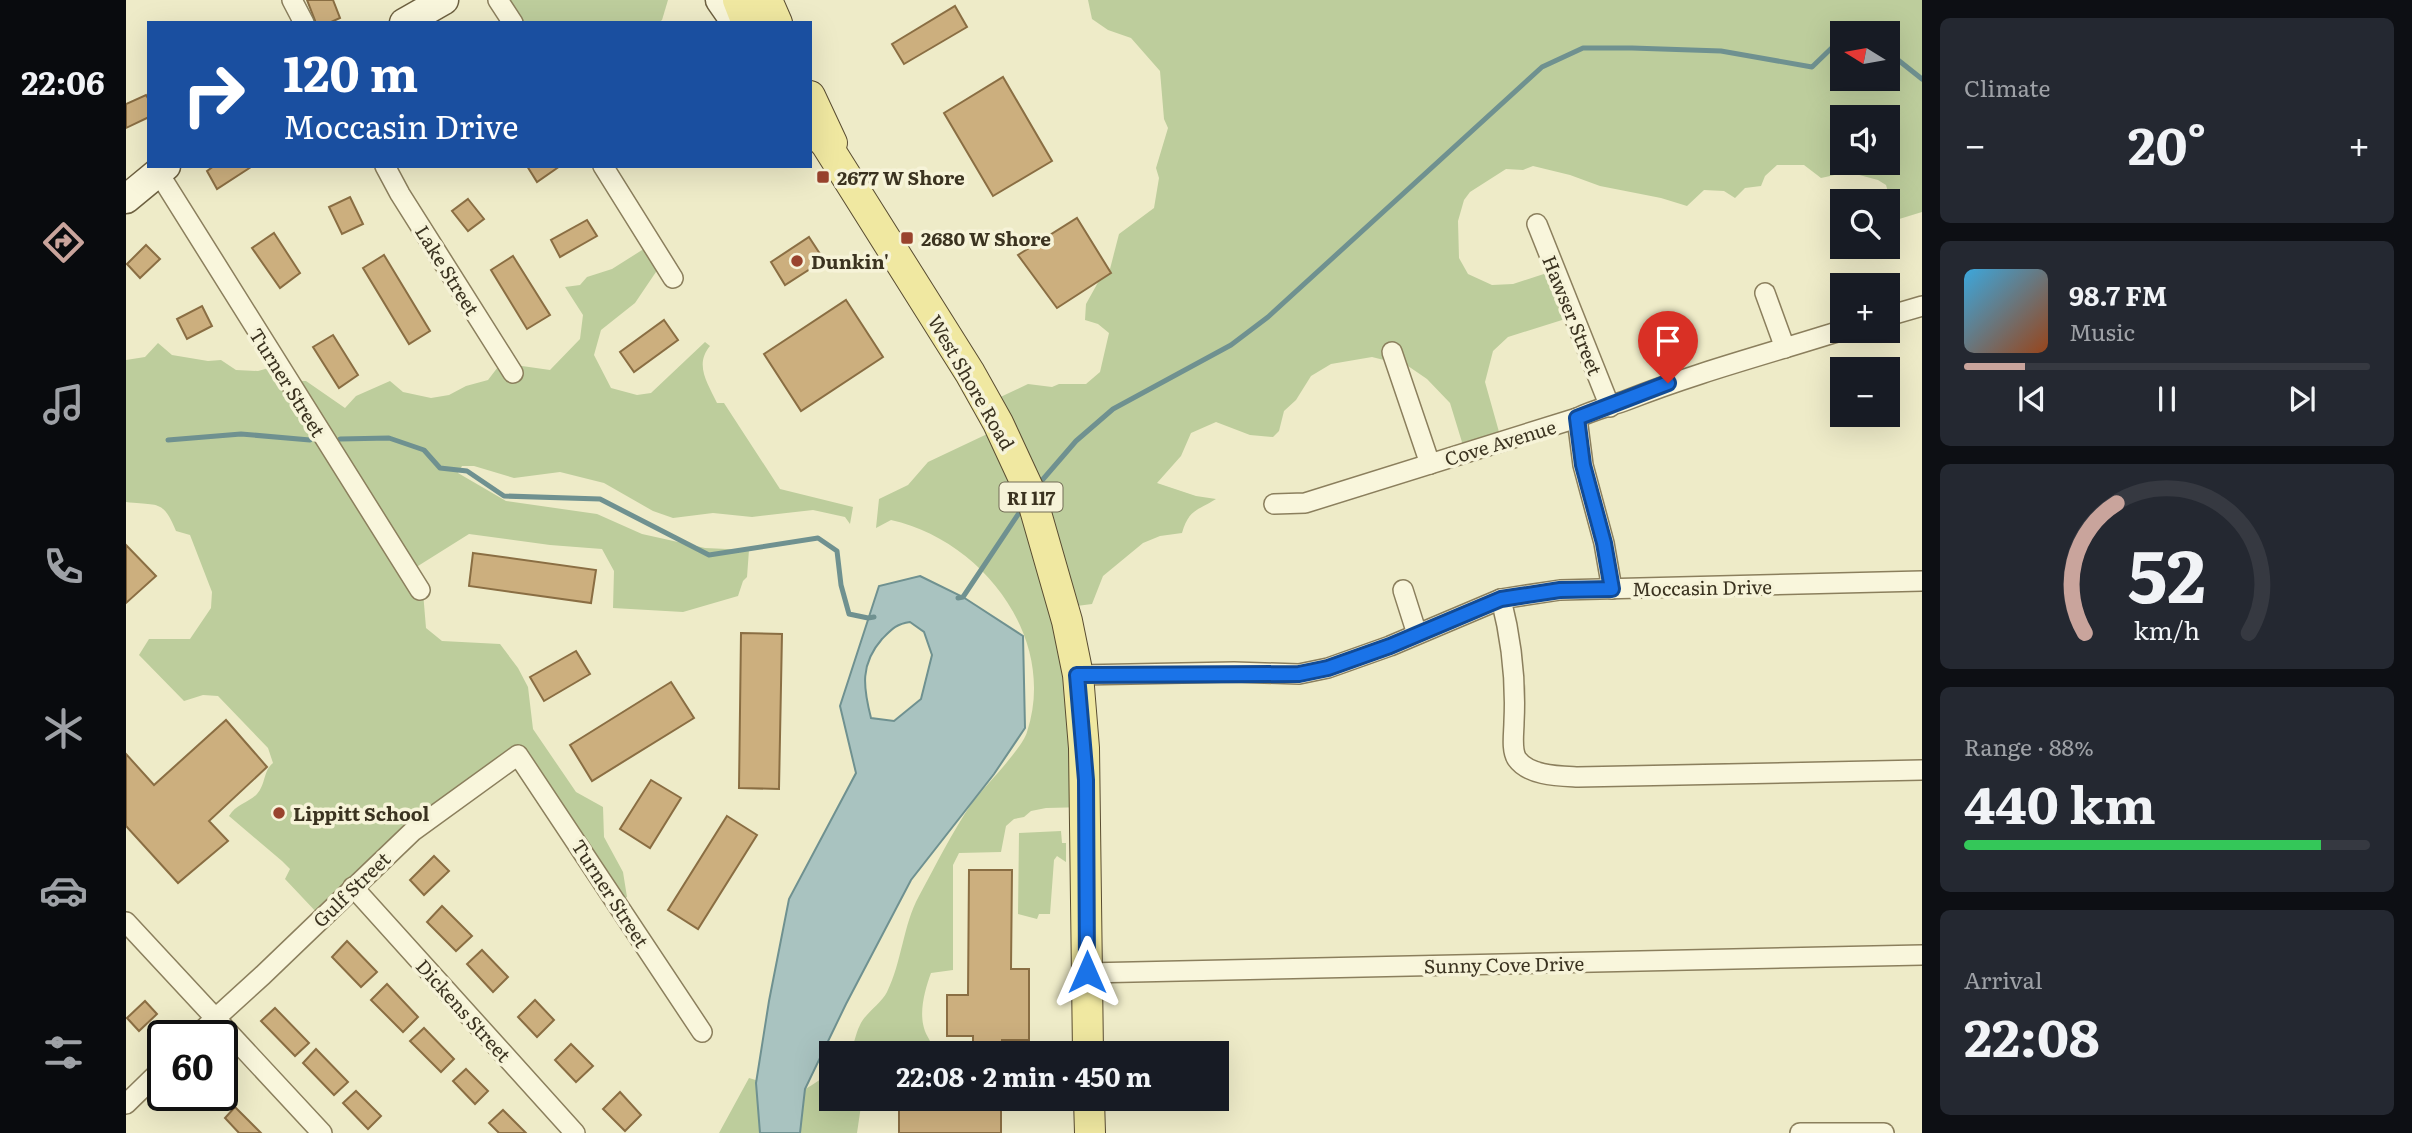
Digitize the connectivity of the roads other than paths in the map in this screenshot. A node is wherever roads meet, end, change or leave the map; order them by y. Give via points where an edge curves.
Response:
1 (292, 0) edge
2 (444, 0) edge
3 (498, 0) edge
4 (720, 0) edge
5 (738, 0) edge
6 (768, 0) edge
7 (303, 21) edge
8 (407, 21) edge
9 (512, 21) edge
10 (735, 21) edge
11 (746, 21) edge
12 (776, 21) edge
13 (812, 100) edge
14 (812, 128) edge
15 (386, 168) edge
16 (604, 168) edge
17 (162, 169) edge
18 (851, 185) junction
19 (126, 198) edge
20 (1537, 224) dead end
21 (673, 278) dead end
22 (1765, 293) dead end
23 (1922, 306) edge
24 (1900, 312) edge
25 (1830, 334) edge
26 (1785, 348) junction
27 (1392, 352) dead end
28 (513, 373) dead end
29 (1610, 407) junction
30 (1577, 418) junction
31 (1430, 464) junction
32 (1274, 504) dead end
33 (1922, 581) edge
34 (1612, 589) junction
35 (420, 590) dead end
36 (1403, 590) dead end
37 (1501, 599) junction
38 (1417, 634) junction
39 (1077, 675) junction
40 (519, 755) joint
41 (1922, 770) edge
42 (353, 887) junction
43 (126, 922) edge
44 (1922, 955) edge
45 (1087, 972) junction
46 (215, 1019) junction
47 (702, 1032) dead end
48 (1088, 1041) edge
49 (147, 1084) edge
50 (126, 1104) edge
51 (1089, 1111) edge
52 (322, 1133) edge
53 (575, 1133) edge
54 (1090, 1133) edge
55 (1800, 1133) edge
56 (1884, 1133) edge

1 - 7 street
2 - 8 street
3 - 9 street
4 - 10 street
5 - 11 main road
6 - 12 main road
13 - 18 main road, West Shore Road
14 - 18 main road, West Shore Road / RI 117
15 - 28 street, Lake Street
16 - 21 street
17 - 19 street
17 - 35 street, Turner Street
18 - 39 main road, West Shore Road / RI 117 via 970,373 1010,447 1034,505 1067,621
20 - 29 street, Hawser Street
22 - 26 street
23 - 24 street
25 - 26 street, Cove Avenue
26 - 29 street, Cove Avenue via 1668,383
27 - 31 street
29 - 30 street, Cove Avenue
30 - 31 street, Cove Avenue
30 - 34 street via 1583,465
31 - 32 street, Cove Avenue via 1305,503
33 - 34 street, Moccasin Drive
34 - 37 street, Moccasin Drive via 1560,590
36 - 38 street
37 - 38 street, Moccasin Drive
37 - 41 street via 1508,626 1513,744 1517,759 1528,768 1547,775 1578,777
38 - 39 street, Moccasin Drive via 1328,668 1299,674
39 - 45 main road, West Shore Road / RI 117 via 1086,780
40 - 42 street, Gulf Street via 413,831
40 - 47 street, Turner Street
42 - 46 street, Gulf Street
42 - 53 street, Dickens Street
43 - 46 street
44 - 45 street, Sunny Cove Drive
45 - 48 main road, West Shore Road / RI 117
46 - 52 street
49 - 50 street
51 - 54 main road
55 - 56 street

